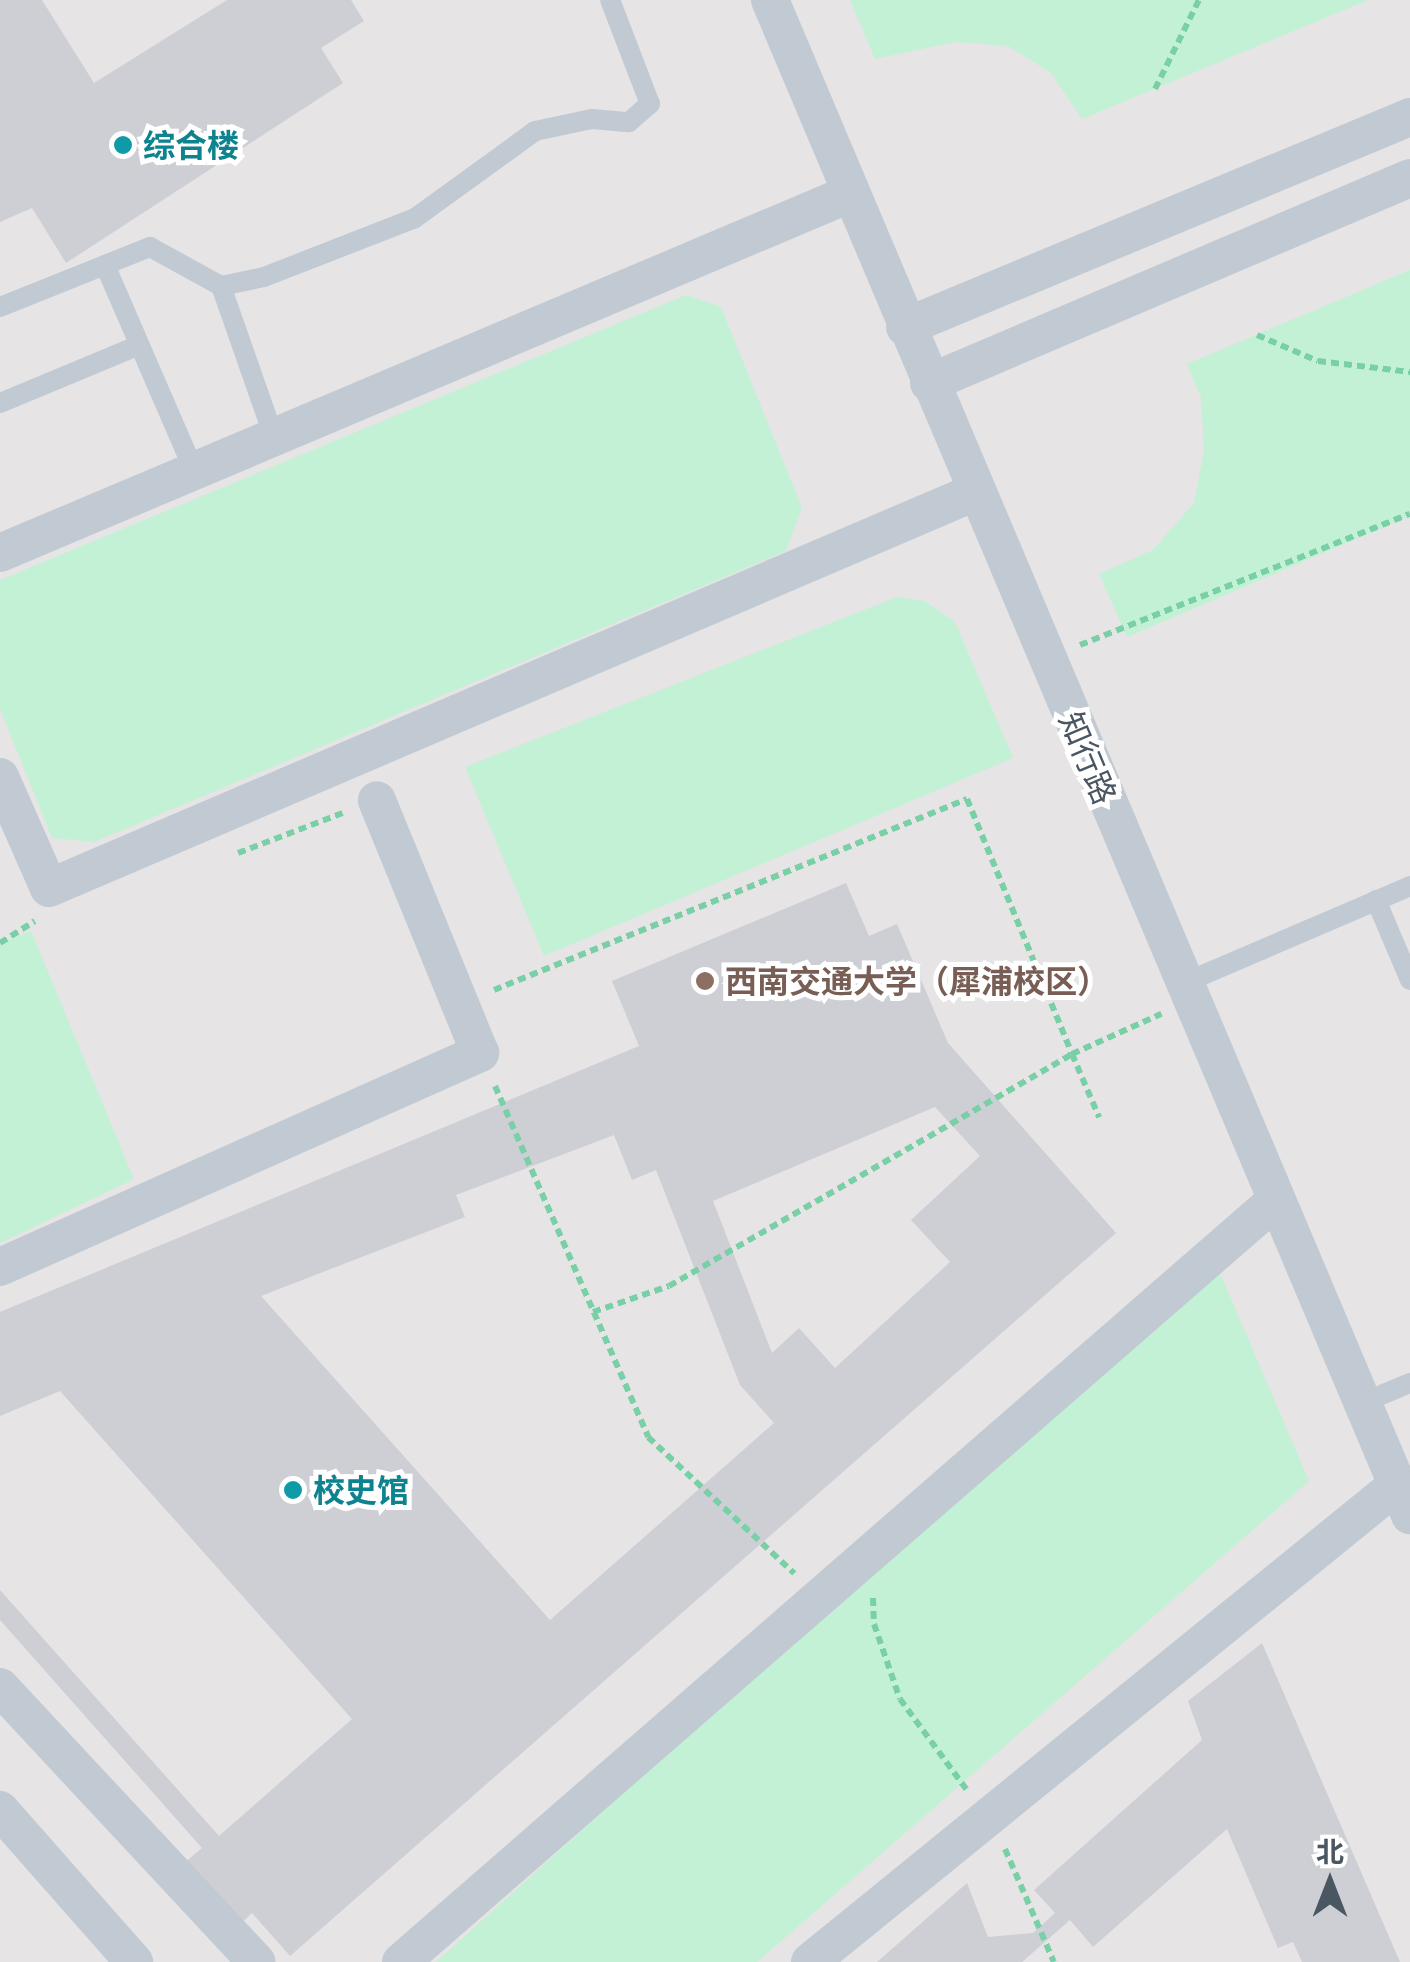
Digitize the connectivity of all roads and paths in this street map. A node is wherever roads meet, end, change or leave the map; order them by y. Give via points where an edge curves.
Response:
1 (610, 0) edge
2 (770, 0) edge
3 (1200, 0) edge
4 (1155, 89) dead end
5 (1410, 117) edge
6 (1410, 178) edge
7 (849, 194) junction
8 (104, 265) junction
9 (221, 286) junction
10 (0, 307) edge
11 (905, 327) junction
12 (1257, 335) dead end
13 (139, 344) junction
14 (1410, 372) edge
15 (929, 383) junction
16 (0, 403) edge
17 (274, 437) junction
18 (194, 471) junction
19 (975, 492) junction
20 (1410, 514) edge
21 (0, 553) edge
22 (1046, 659) junction
23 (0, 777) edge
24 (377, 800) dead end
25 (1410, 886) edge
26 (1376, 900) junction
27 (1410, 980) edge
28 (1188, 991) junction
29 (460, 1004) junction
30 (480, 1053) junction
31 (1072, 1054) junction
32 (1099, 1117) dead end
33 (1276, 1200) junction
34 (0, 1267) edge
35 (593, 1312) junction
36 (1410, 1383) edge
37 (1362, 1403) junction
38 (1404, 1500) edge
39 (873, 1547) junction
40 (818, 1595) junction
41 (0, 1687) edge
42 (0, 1810) edge
43 (989, 1815) junction
44 (134, 1962) edge
45 (256, 1962) edge
46 (402, 1962) edge
47 (810, 1962) edge
48 (1054, 1962) edge

1 - 9 lane via 650,104 629,122 592,119 536,131 415,218 264,277
2 - 7 street, 知行路
3 - 4 path
5 - 11 street
6 - 15 street
7 - 11 street, 知行路
7 - 17 street
8 - 9 lane via 150,247
8 - 10 lane
8 - 13 lane
9 - 17 lane
11 - 15 street, 知行路
12 - 14 path via 1318,361
13 - 16 lane
13 - 18 lane
15 - 19 street, 知行路
17 - 18 street
18 - 21 street
19 - 22 street, 知行路
19 - 23 street via 49,888
20 - 22 path
22 - 28 street, 知行路
24 - 29 street
25 - 26 lane
26 - 27 lane
26 - 28 lane
28 - 31 path
28 - 33 street, 知行路
29 - 30 street
29 - 31 path via 967,800
30 - 34 street
30 - 35 path
31 - 32 path
31 - 35 path via 668,1286
33 - 37 street, 知行路
33 - 39 street
35 - 40 path via 648,1437
36 - 37 lane
37 - 38 street, 知行路
38 - 43 street
39 - 40 street
39 - 43 path via 874,1624 900,1699
40 - 46 street
41 - 45 street
42 - 44 street
43 - 47 street
43 - 48 path

